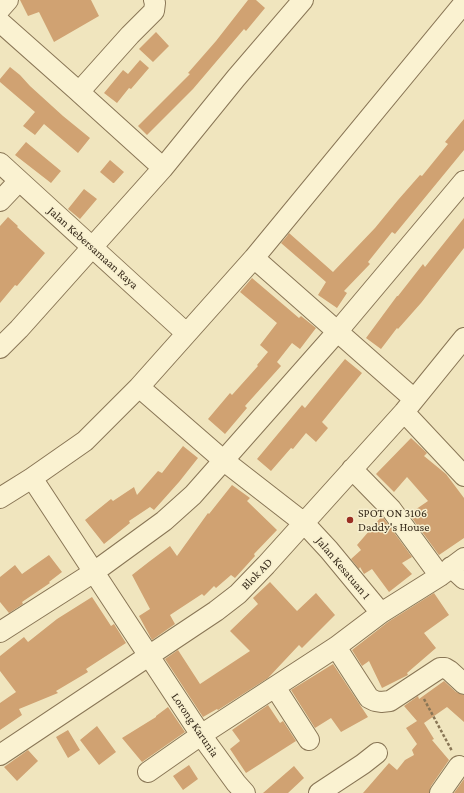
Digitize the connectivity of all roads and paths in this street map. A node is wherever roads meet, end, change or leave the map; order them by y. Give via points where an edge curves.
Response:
1 (8, 0) edge
2 (154, 0) edge
3 (303, 0) edge
4 (464, 3) edge
5 (0, 8) edge
6 (0, 22) edge
7 (80, 92) junction
8 (0, 163) edge
9 (163, 168) junction
10 (19, 181) junction
11 (464, 181) edge
12 (0, 201) edge
13 (92, 248) junction
14 (254, 258) junction
15 (337, 332) junction
16 (186, 333) junction
17 (464, 338) edge
18 (0, 348) edge
19 (139, 387) junction
20 (409, 405) junction
21 (223, 460) junction
22 (352, 469) junction
23 (464, 476) edge
24 (32, 478) junction
25 (0, 498) edge
26 (304, 524) junction
27 (455, 570) edge
28 (94, 572) junction
29 (381, 613) junction
30 (0, 632) edge
31 (336, 647) junction
32 (148, 655) junction
33 (416, 683) junction
34 (464, 684) edge
35 (275, 687) junction
36 (201, 735) junction
37 (309, 740) dead end
38 (377, 754) dead end
39 (0, 755) edge
40 (459, 766) joint
41 (148, 772) dead end
42 (245, 793) edge
43 (319, 793) edge
44 (440, 793) edge

1 - 5 street
2 - 7 street via 154,11
3 - 9 street
4 - 14 street
6 - 7 street
7 - 9 street
8 - 10 street, Jalan Kebersamaan Raya
9 - 13 street
10 - 12 street
10 - 13 street, Jalan Kebersamaan Raya
11 - 15 street
13 - 16 street, Jalan Kebersamaan Raya
13 - 18 street
14 - 15 street
14 - 16 street
15 - 20 street
15 - 21 street
16 - 19 street
17 - 20 street, Blok AD
19 - 21 street, Jalan Kesatuan 1
19 - 24 street via 86,441
20 - 22 street, Blok AD
20 - 23 street
21 - 26 street, Jalan Kesatuan 1
21 - 28 street via 177,510
22 - 26 street, Blok AD
22 - 27 street
24 - 25 street
24 - 28 street, Lorong Karunia
26 - 29 street, Jalan Kesatuan 1
26 - 32 street, Blok AD via 238,594
27 - 29 street
28 - 30 street
28 - 32 street, Lorong Karunia
29 - 31 street
31 - 33 street via 369,698 375,701 390,701
31 - 35 street
32 - 36 street, Lorong Karunia
32 - 39 street, Blok AD
33 - 34 street via 440,668 445,668
33 - 40 path
35 - 36 street
35 - 37 street
36 - 41 street
36 - 42 street, Lorong Karunia
38 - 43 street
40 - 44 street

